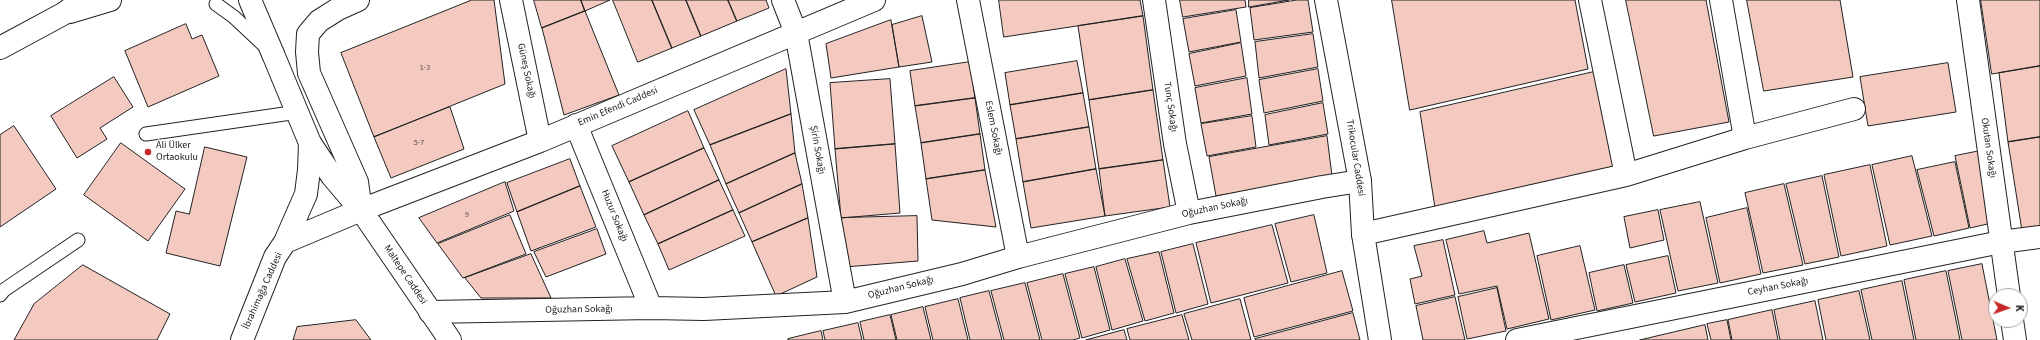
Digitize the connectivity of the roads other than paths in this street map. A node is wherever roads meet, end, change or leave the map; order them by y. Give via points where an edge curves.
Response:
1 (83, 0) edge
2 (110, 0) edge
3 (250, 0) edge
4 (358, 0) edge
5 (511, 0) edge
6 (783, 0) edge
7 (874, 0) edge
8 (968, 0) edge
9 (1154, 0) edge
10 (1326, 0) edge
11 (1590, 0) edge
12 (1721, 0) edge
13 (1968, 0) edge
14 (216, 4) dead end
15 (63, 14) junction
16 (796, 33) junction
17 (0, 48) edge
18 (273, 54) junction
19 (1854, 109) dead end
20 (298, 112) junction
21 (576, 125) junction
22 (146, 134) dead end
23 (1745, 138) junction
24 (540, 141) junction
25 (310, 143) junction
26 (1626, 175) junction
27 (1360, 181) junction
28 (360, 210) junction
29 (1189, 213) junction
30 (1363, 234) junction
31 (2040, 237) edge
32 (78, 240) dead end
33 (285, 242) junction
34 (2001, 242) junction
35 (1018, 257) junction
36 (2008, 288) edge
37 (0, 295) edge
38 (845, 302) junction
39 (651, 308) junction
40 (430, 312) junction
41 (2013, 328) edge
42 (242, 340) edge
43 (450, 340) edge
44 (1380, 340) edge
45 (1517, 340) edge
46 (2015, 340) edge

1 - 15 street
2 - 15 street
3 - 18 street
4 - 28 street via 320,21 308,34 307,52 308,73 357,182
5 - 24 street, Güneş Sokağı
6 - 16 street, Şirin Sokağı
7 - 16 street, Emin Efendi Caddesi
8 - 35 street, Eslem Sokağı
9 - 29 street, Tunç Sokağı
10 - 27 street, Trikocular Caddesi
11 - 26 street
12 - 23 street
13 - 34 street, Okutan Sokağı
14 - 18 lane via 234,17
15 - 17 street
16 - 21 street, Emin Efendi Caddesi
16 - 38 street, Şirin Sokağı
18 - 20 street
19 - 23 street
20 - 22 lane
20 - 25 street
21 - 24 street, Emin Efendi Caddesi
21 - 39 street, Huzur Sokağı
23 - 26 street
24 - 28 street, Emin Efendi Caddesi
25 - 28 street, Maltepe Caddesi via 332,176
25 - 33 street, İbrahimağa Caddesi via 310,170 306,194
26 - 30 street
27 - 29 street, Oğuzhan Sokağı via 1322,186
27 - 30 street, Trikocular Caddesi
28 - 33 street, İbrahimağa Caddesi
28 - 40 street, Maltepe Caddesi
29 - 35 street, Oğuzhan Sokağı
30 - 44 street, Trikocular Caddesi
31 - 34 street, Ceyhan Sokağı
32 - 37 lane
33 - 42 street, İbrahimağa Caddesi via 275,257
34 - 36 street, Okutan Sokağı
34 - 45 street, Ceyhan Sokağı
35 - 38 street, Oğuzhan Sokağı via 962,274
38 - 39 street, Oğuzhan Sokağı via 704,309
39 - 40 street, Oğuzhan Sokağı
40 - 43 street, Maltepe Caddesi
41 - 46 street

